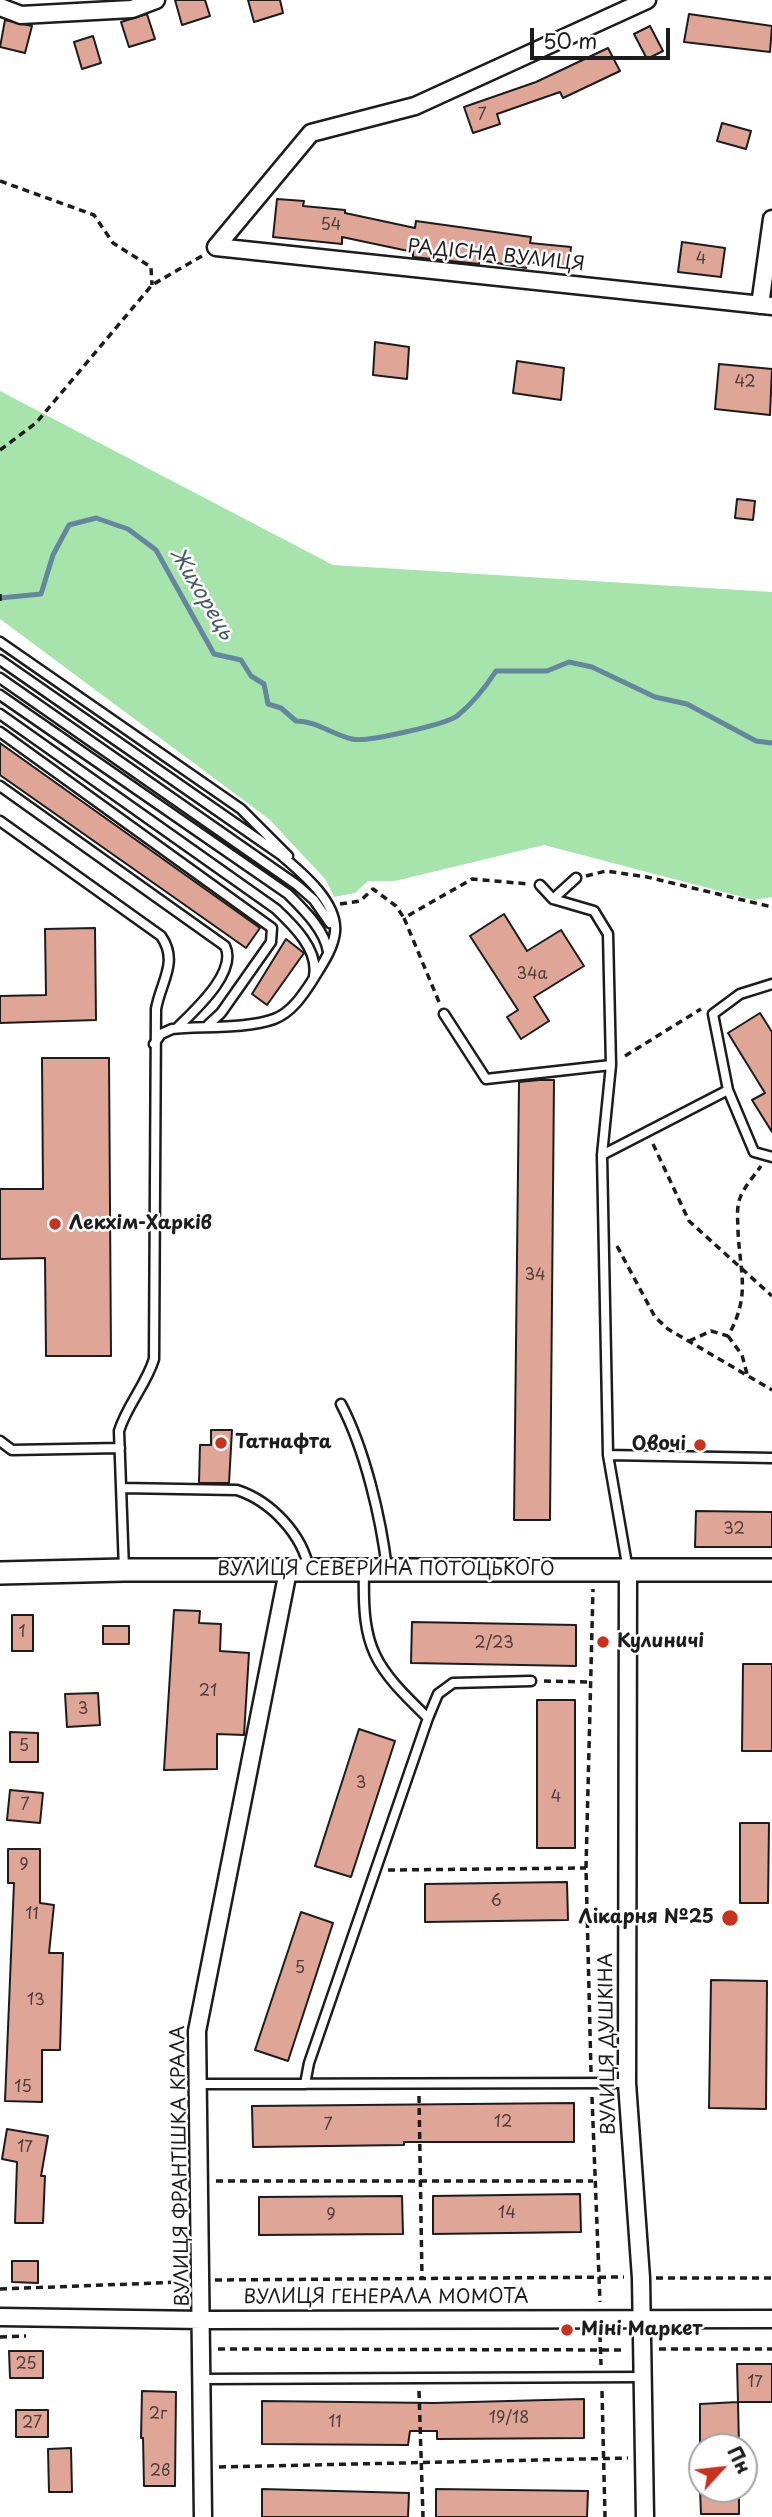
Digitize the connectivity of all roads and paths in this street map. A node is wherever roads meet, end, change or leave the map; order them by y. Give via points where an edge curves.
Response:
1 (156, 0) edge
2 (647, 0) edge
3 (0, 7) edge
4 (0, 181) edge
5 (772, 219) edge
6 (216, 247) junction
7 (152, 285) junction
8 (766, 305) edge
9 (0, 450) edge
10 (0, 594) edge
11 (0, 604) edge
12 (0, 642) edge
13 (0, 660) edge
14 (0, 678) edge
15 (0, 695) edge
16 (0, 714) edge
17 (0, 732) edge
18 (0, 786) edge
19 (0, 821) edge
20 (307, 877) junction
21 (576, 878) joint
22 (540, 884) joint
23 (554, 898) junction
24 (329, 905) dead end
25 (772, 906) edge
26 (404, 918) junction
27 (335, 932) junction
28 (328, 954) junction
29 (313, 979) junction
30 (772, 984) edge
31 (703, 1008) dead end
32 (444, 1014) joint
33 (208, 1025) junction
34 (177, 1028) junction
35 (155, 1044) junction
36 (611, 1065) junction
37 (728, 1090) junction
38 (648, 1132) junction
39 (602, 1155) junction
40 (770, 1156) edge
41 (604, 1221) junction
42 (739, 1263) junction
43 (772, 1296) edge
44 (728, 1336) junction
45 (689, 1341) junction
46 (747, 1375) junction
47 (772, 1390) edge
48 (341, 1404) dead end
49 (0, 1441) edge
50 (120, 1448) junction
51 (608, 1455) junction
52 (772, 1458) edge
53 (122, 1488) junction
54 (124, 1570) junction
55 (298, 1570) junction
56 (364, 1570) junction
57 (387, 1570) junction
58 (594, 1570) junction
59 (628, 1570) junction
60 (772, 1570) edge
61 (0, 1573) edge
62 (531, 1681) joint
63 (591, 1682) junction
64 (428, 1718) junction
65 (586, 1868) junction
66 (376, 1870) junction
67 (592, 2081) junction
68 (419, 2083) junction
69 (627, 2083) junction
70 (199, 2084) junction
71 (305, 2084) junction
72 (200, 2180) junction
73 (594, 2181) junction
74 (600, 2277) junction
75 (422, 2278) junction
76 (641, 2278) junction
77 (772, 2278) edge
78 (202, 2280) junction
79 (0, 2289) edge
80 (0, 2317) edge
81 (599, 2318) junction
82 (640, 2319) junction
83 (772, 2319) edge
84 (203, 2320) junction
85 (203, 2349) junction
86 (641, 2349) junction
87 (772, 2349) edge
88 (600, 2351) junction
89 (601, 2375) junction
90 (642, 2377) junction
91 (419, 2378) junction
92 (203, 2379) junction
93 (644, 2457) junction
94 (604, 2460) junction
95 (421, 2463) junction
96 (203, 2468) junction
97 (203, 2517) edge
98 (423, 2517) edge
99 (605, 2517) edge
100 (645, 2517) edge

1 - 3 street via 132,9 20,15
2 - 6 street via 415,106 310,133
4 - 7 path via 94,215 113,243 151,267
5 - 8 street
6 - 7 path
6 - 8 street, РАДІСНА ВУЛИЦЯ
7 - 9 path via 36,423
10 - 11 path
12 - 20 lane via 241,809
13 - 20 lane
14 - 27 lane via 297,885 314,900
15 - 28 lane via 288,894 324,940
16 - 29 lane via 276,909 308,946 314,961
17 - 33 lane via 272,928 271,942
18 - 34 lane via 225,946 225,970 205,1000
19 - 35 lane via 166,943 171,962 158,998
20 - 27 lane via 320,892
21 - 23 lane
21 - 25 path via 606,871
22 - 23 lane
22 - 26 path via 472,879
23 - 36 lane via 594,911 608,934
24 - 26 path via 360,901 373,889
26 - 32 path
27 - 28 lane
28 - 29 lane
29 - 33 lane via 289,1010 275,1019
30 - 37 lane via 740,994 713,1014
31 - 36 path
32 - 36 lane via 486,1079
33 - 34 lane
34 - 35 lane via 161,1034
35 - 50 lane via 154,1359 148,1378 124,1415
36 - 39 lane
37 - 38 lane
37 - 40 lane via 754,1152
38 - 39 lane
38 - 42 path via 689,1221
39 - 41 lane
40 - 42 path via 740,1197
41 - 45 path via 655,1317
41 - 51 lane
42 - 43 path
42 - 44 path via 743,1297
44 - 45 path via 711,1331
44 - 46 path via 742,1355
45 - 46 path
46 - 47 path
48 - 57 lane via 353,1426 384,1542
49 - 50 lane via 12,1450
50 - 53 lane
51 - 52 lane
51 - 59 lane
53 - 54 lane
53 - 55 lane via 237,1490 247,1494 287,1525 306,1555
54 - 55 street, ВУЛИЦЯ СЕВЕРИНА ПОТОЦЬКОГО
54 - 61 street, ВУЛИЦЯ СЕВЕРИНА ПОТОЦЬКОГО
55 - 56 street, ВУЛИЦЯ СЕВЕРИНА ПОТОЦЬКОГО
55 - 70 street, ВУЛИЦЯ ФРАНТІШКА КРАЛА via 197,2031
56 - 57 street, ВУЛИЦЯ СЕВЕРИНА ПОТОЦЬКОГО
56 - 64 lane via 363,1613 371,1649 398,1689
57 - 58 street, ВУЛИЦЯ СЕВЕРИНА ПОТОЦЬКОГО
58 - 59 street, ВУЛИЦЯ СЕВЕРИНА ПОТОЦЬКОГО
58 - 63 path
59 - 60 street, ВУЛИЦЯ СЕВЕРИНА ПОТОЦЬКОГО
59 - 69 street, ВУЛИЦЯ ДУШКІНА
62 - 63 path
62 - 64 lane via 453,1683 438,1693
63 - 65 path
64 - 66 lane
65 - 66 path
65 - 67 path
66 - 71 lane
67 - 68 lane
67 - 69 lane
67 - 73 path
68 - 71 lane
68 - 75 path
69 - 76 street, ВУЛИЦЯ ДУШКІНА
70 - 71 lane
70 - 72 street, ВУЛИЦЯ ФРАНТІШКА КРАЛА
72 - 73 path
72 - 78 street, ВУЛИЦЯ ФРАНТІШКА КРАЛА
73 - 74 path
74 - 75 path
74 - 76 path
74 - 81 path
75 - 78 path
76 - 77 path
76 - 82 street, ВУЛИЦЯ ДУШКІНА
78 - 79 path
78 - 84 street, ВУЛИЦЯ ФРАНТІШКА КРАЛА
80 - 84 street, ВУЛИЦЯ ГЕНЕРАЛА МОМОТА
81 - 82 street, ВУЛИЦЯ ГЕНЕРАЛА МОМОТА
81 - 84 street, ВУЛИЦЯ ГЕНЕРАЛА МОМОТА
81 - 88 path
82 - 83 street, ВУЛИЦЯ ГЕНЕРАЛА МОМОТА
82 - 86 street, ВУЛИЦЯ ДУШКІНА
84 - 85 street, ВУЛИЦЯ ФРАНТІШКА КРАЛА
85 - 88 path
85 - 92 street, ВУЛИЦЯ ФРАНТІШКА КРАЛА
86 - 87 path
86 - 88 path
86 - 90 street, ВУЛИЦЯ ДУШКІНА
88 - 89 path
89 - 90 lane
89 - 91 lane
89 - 94 path
90 - 93 street, ВУЛИЦЯ ДУШКІНА
91 - 92 lane
91 - 95 path
92 - 96 street, ВУЛИЦЯ ФРАНТІШКА КРАЛА
93 - 94 path
93 - 100 street, ВУЛИЦЯ ДУШКІНА
94 - 95 path
94 - 99 path
95 - 96 path
95 - 98 path
96 - 97 street, ВУЛИЦЯ ФРАНТІШКА КРАЛА

